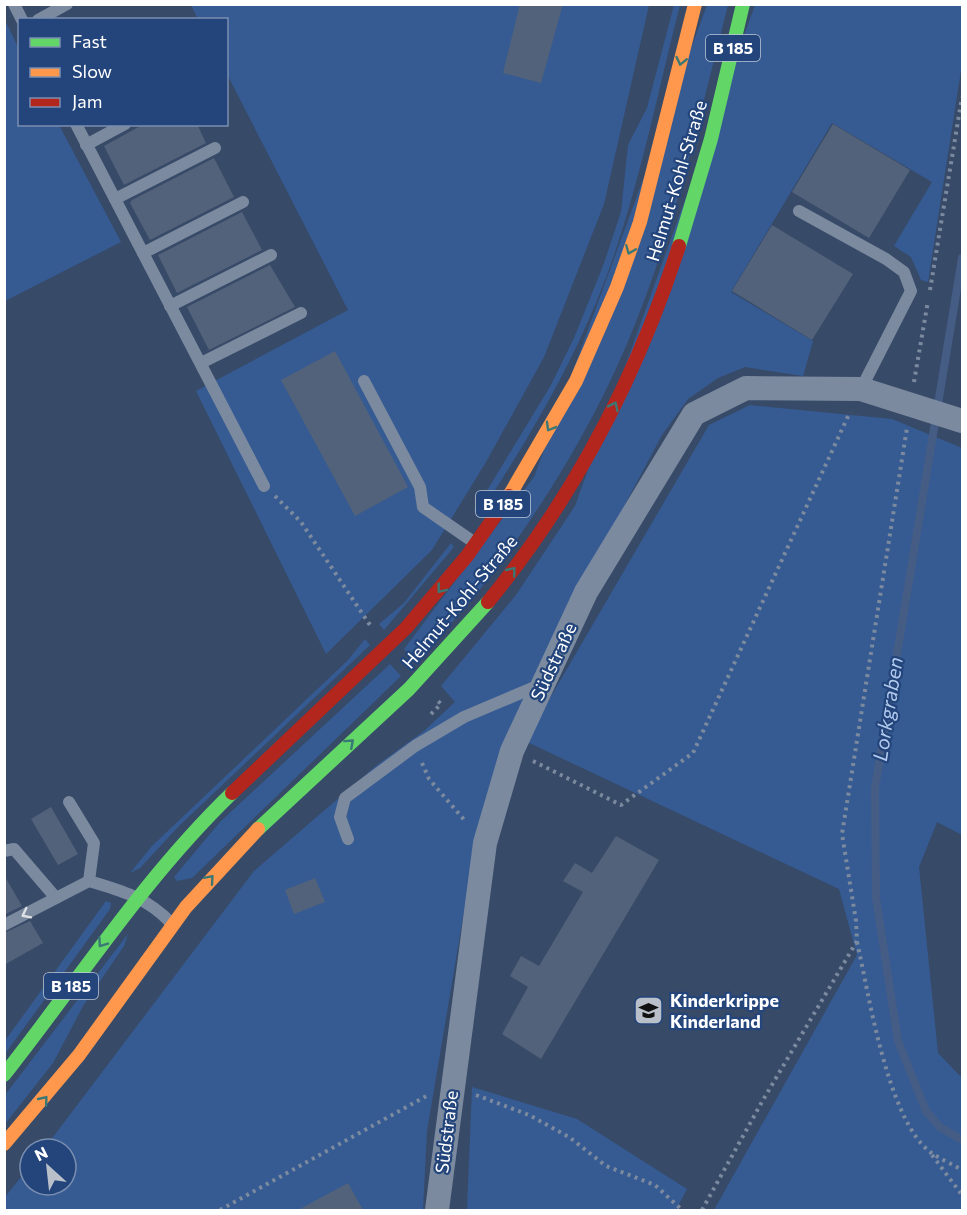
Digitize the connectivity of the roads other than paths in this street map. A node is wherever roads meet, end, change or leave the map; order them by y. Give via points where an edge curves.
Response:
1 (14, 4) edge
2 (67, 4) edge
3 (694, 4) edge
4 (743, 4) edge
5 (20, 18) edge
6 (42, 18) edge
7 (77, 126) edge
8 (121, 126) edge
9 (86, 145) junction
10 (215, 148) dead end
11 (115, 199) junction
12 (243, 202) dead end
13 (799, 211) dead end
14 (143, 253) junction
15 (271, 255) dead end
16 (170, 306) junction
17 (301, 313) dead end
18 (201, 363) junction
19 (364, 381) dead end
20 (861, 389) junction
21 (963, 421) edge
22 (264, 486) road end
23 (476, 544) junction
24 (544, 683) junction
25 (69, 802) dead end
26 (348, 839) dead end
27 (4, 851) edge
28 (89, 881) junction
29 (137, 896) junction
30 (56, 898) junction
31 (172, 924) junction
32 (4, 925) edge
33 (4, 1075) edge
34 (4, 1144) edge
35 (437, 1210) edge

1 - 5 lane
2 - 6 lane
3 -> 23 main road, Helmut-Kohl-Straße / B 185 via 635,238 595,338 554,420
31 -> 4 main road, Helmut-Kohl-Straße / B 185 via 245,842 419,680 451,645 527,553 574,480 638,357 677,249 723,92
7 - 9 lane
8 - 9 lane
9 - 11 lane
10 - 11 lane
11 - 14 lane
12 - 14 lane
13 - 20 lane via 886,259 904,272 911,291
14 - 16 lane
15 - 16 lane
16 - 18 lane
17 - 18 lane
18 - 22 lane
19 - 23 lane via 420,487 423,507
20 - 21 street, Südstraße
20 - 24 street, Südstraße via 746,388 694,414 586,592
23 -> 29 main road, Helmut-Kohl-Straße / B 185 via 388,647 237,787
24 - 26 lane via 464,717 415,746 345,798 340,817
24 - 35 street, Südstraße via 512,751 485,843
25 - 28 lane via 94,843
27 - 30 lane via 14,849
28 - 29 lane
28 - 30 lane
29 - 31 lane via 162,912
29 -> 33 main road, Helmut-Kohl-Straße / B 185
30 -> 32 lane
34 -> 31 main road, Helmut-Kohl-Straße / B 185 via 89,1043

